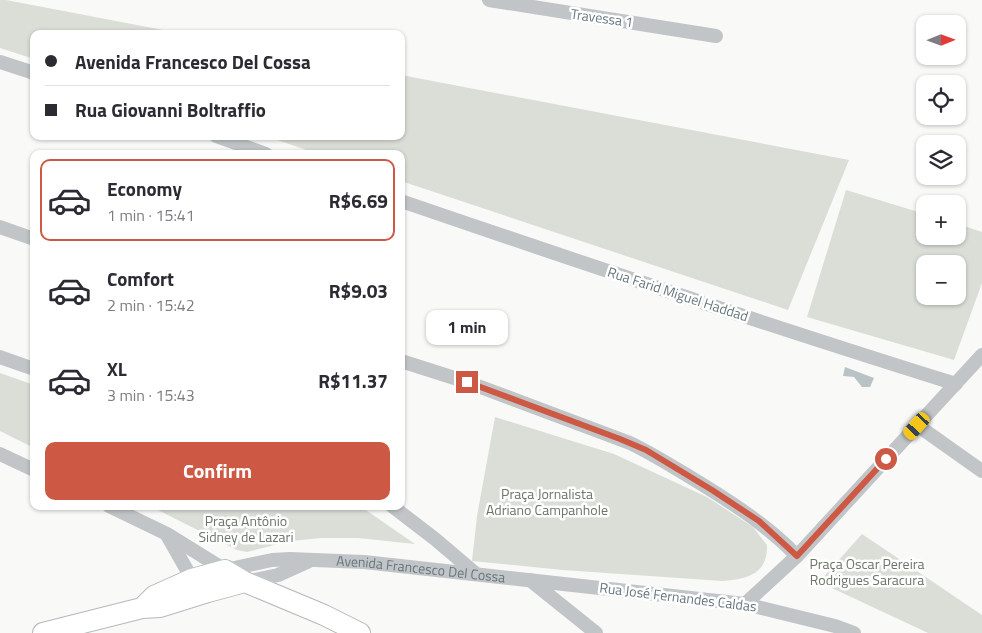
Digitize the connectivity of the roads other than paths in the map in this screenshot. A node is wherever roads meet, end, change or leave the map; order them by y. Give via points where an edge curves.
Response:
1 (489, 0) edge
2 (716, 36) dead end
3 (0, 62) edge
4 (30, 72) edge
5 (227, 140) edge
6 (255, 150) edge
7 (405, 201) edge
8 (0, 227) edge
9 (30, 238) edge
10 (982, 355) edge
11 (0, 357) edge
12 (405, 361) edge
13 (30, 368) edge
14 (956, 384) junction
15 (917, 426) junction
16 (0, 454) edge
17 (30, 468) edge
18 (982, 470) edge
19 (117, 510) edge
20 (397, 510) edge
21 (167, 534) junction
22 (797, 556) junction
23 (312, 559) junction
24 (225, 570) junction
25 (475, 573) junction
26 (192, 579) junction
27 (530, 579) junction
28 (246, 582) junction
29 (208, 592) junction
30 (745, 604) junction
31 (142, 608) junction
32 (43, 633) edge
33 (360, 633) edge
34 (596, 633) edge
35 (854, 633) edge

1 - 2 street, Travessa 1
3 - 4 street
5 - 6 street
7 - 14 street, Rua Farid Miguel Haddad via 759,322
8 - 9 street
10 - 14 street
11 - 13 street
12 - 22 street via 646,450 759,521
14 - 15 street
15 - 18 street
15 - 22 street
16 - 17 street
19 - 21 street
20 - 25 street
21 - 24 street
21 - 26 street
22 - 30 street
23 - 24 street, Avenida Francesco Del Cossa via 272,560
23 - 25 street, Avenida Francesco Del Cossa
23 - 28 street, Avenida Francesco Del Cossa via 278,575
24 - 26 main road, Avenida Francesco Del Cossa
24 - 28 main road
25 - 27 street, Avenida Francesco Del Cossa
26 - 29 street
26 - 31 main road, Avenida Francesco Del Cossa via 154,596
27 - 30 street, Rua José Fernandes Caldas
27 - 34 street
28 - 29 main road, Avenida Francesco Del Cossa
28 - 33 main road
29 - 31 main road, Avenida Francesco Del Cossa via 160,607
30 - 35 street, Rua José Fernandes Caldas
31 - 32 main road, Avenida Francesco Del Cossa

